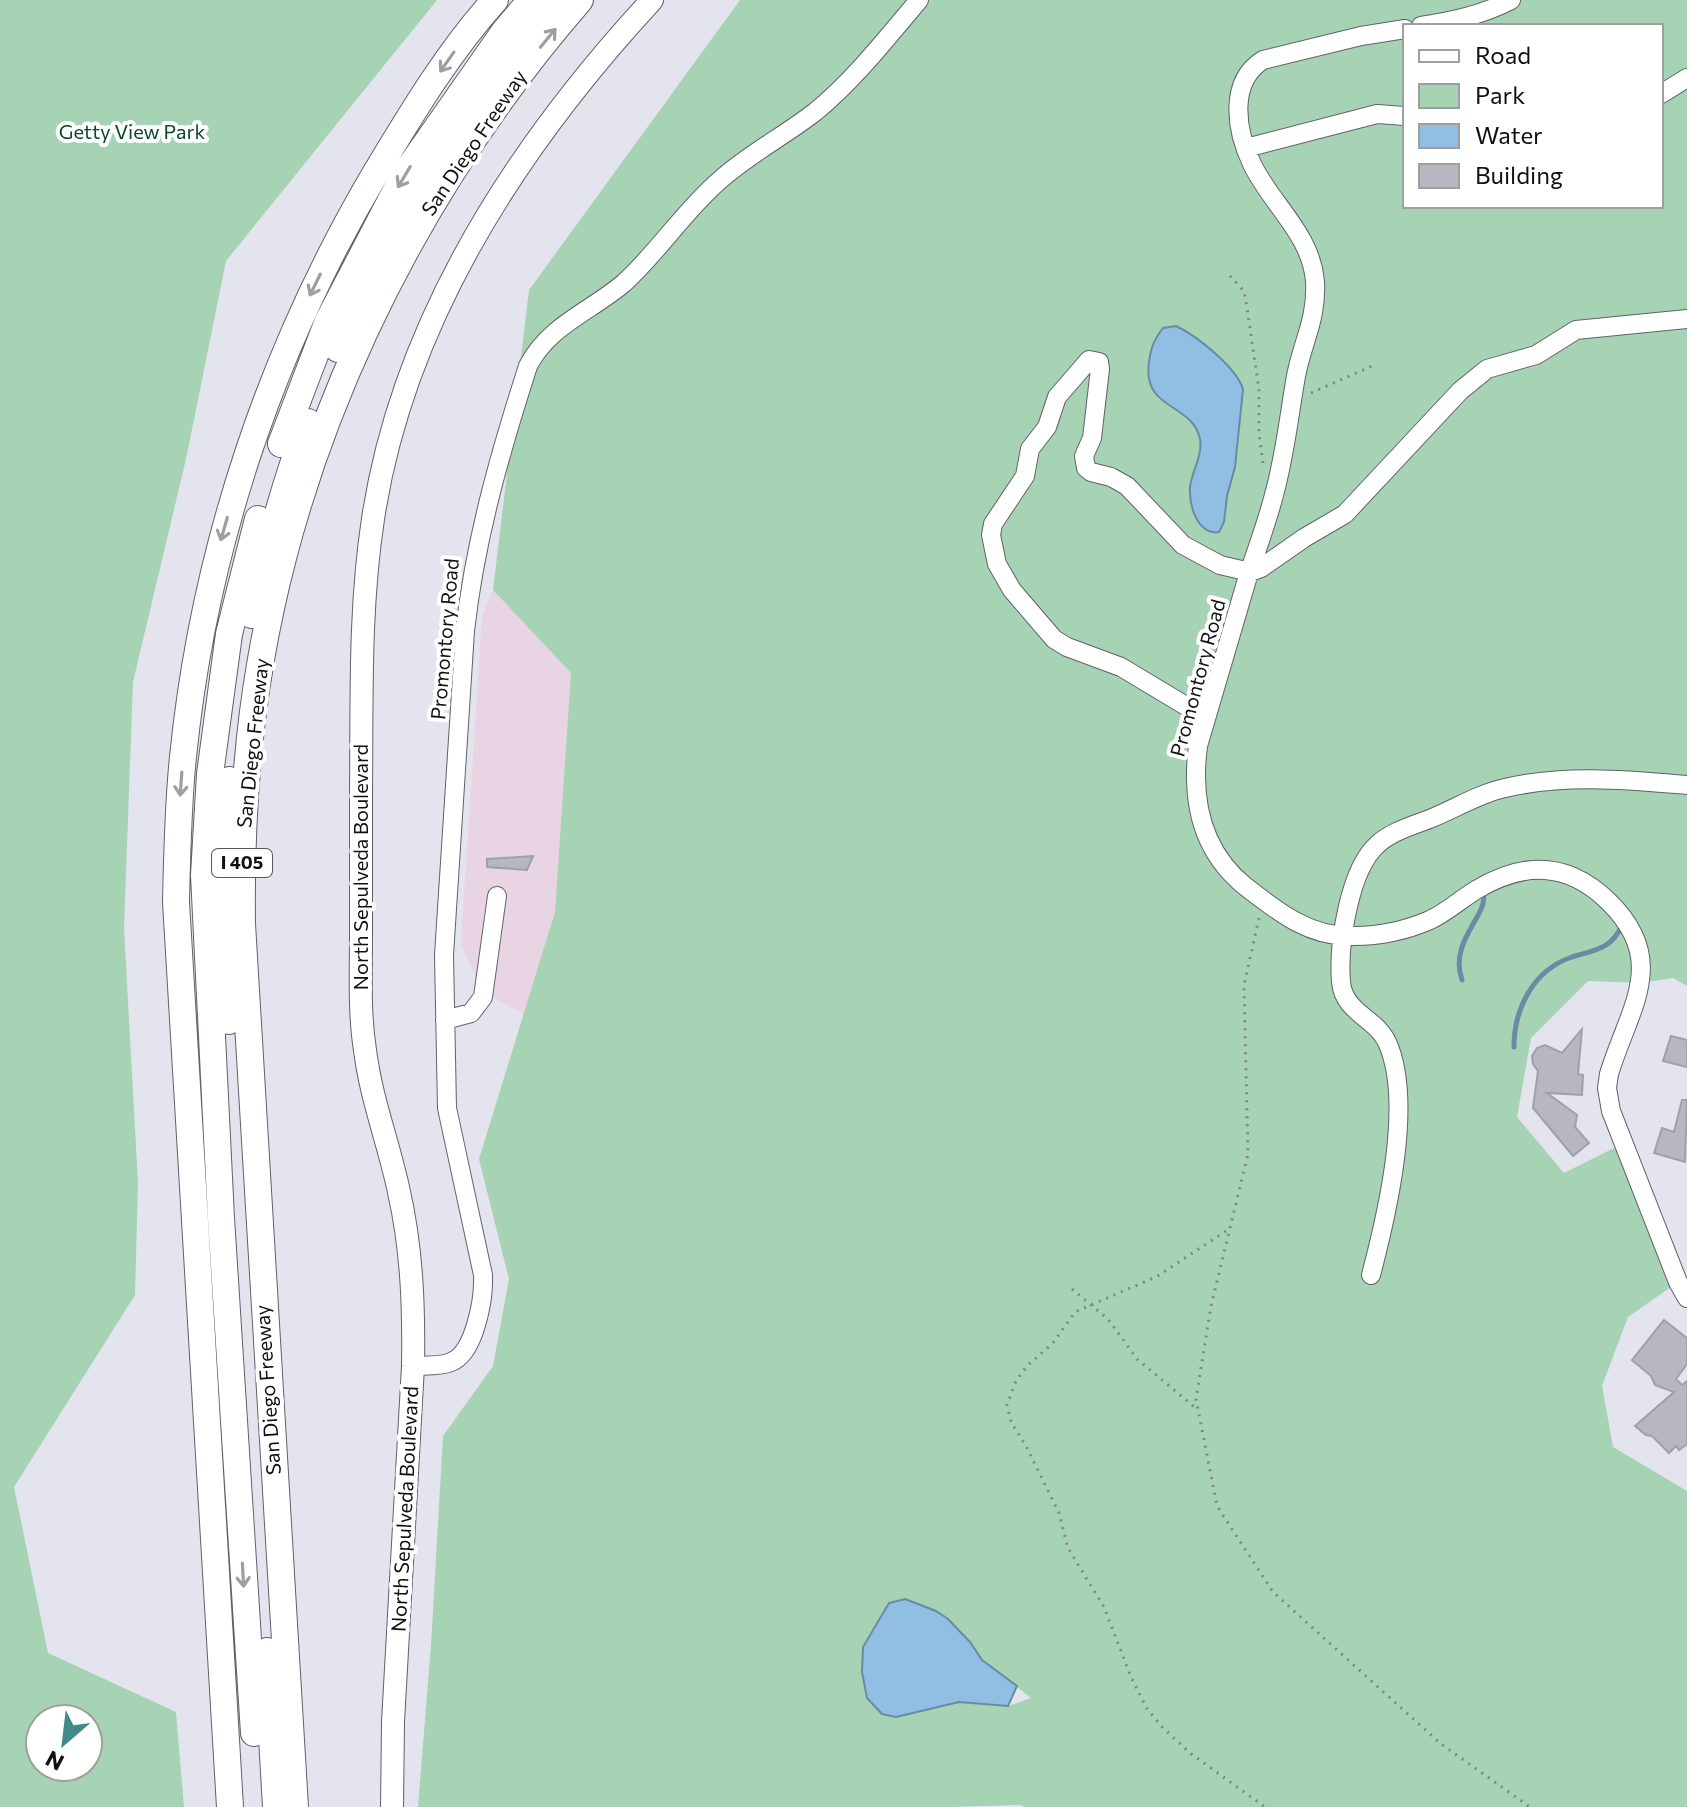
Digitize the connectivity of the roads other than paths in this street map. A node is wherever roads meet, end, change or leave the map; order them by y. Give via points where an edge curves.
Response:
1 (495, 0) edge
2 (531, 0) edge
3 (555, 0) edge
4 (580, 0) edge
5 (652, 0) edge
6 (919, 0) edge
7 (1511, 0) edge
8 (1433, 24) edge
9 (1403, 29) edge
10 (1687, 78) edge
11 (1663, 93) edge
12 (1403, 116) edge
13 (1246, 148) junction
14 (1687, 319) edge
15 (1250, 572) junction
16 (1206, 718) junction
17 (1687, 785) edge
18 (497, 896) dead end
19 (1345, 936) junction
20 (445, 1020) junction
21 (1371, 1275) dead end
22 (1687, 1298) edge
23 (413, 1366) junction
24 (230, 1807) edge
25 (258, 1807) edge
26 (276, 1807) edge
27 (295, 1807) edge
28 (392, 1807) edge

1 -> 24 highway via 429,86 388,152 350,216 281,358 222,537 193,681 181,772 176,902
2 -> 25 highway via 404,175 328,321 278,453 247,555 227,648 210,774 204,875
3 - 26 highway via 491,77 361,292 276,520 234,720 225,819 224,944
27 -> 4 highway, San Diego Freeway / I 405 via 242,924 241,852 255,697 298,506 366,328 454,169
5 - 23 main road, North Sepulveda Boulevard via 536,142 465,254 407,383 373,519 362,645 361,1016 372,1089 406,1227
6 - 20 street, Promontory Road via 842,88 719,180 647,261 605,298 556,330 528,366 471,578 444,955
7 - 8 street
9 - 13 street, Promontory Road via 1263,60 1239,91
10 - 11 street
12 - 13 street via 1377,114
13 - 15 street, Promontory Road via 1297,231 1313,269 1314,312 1274,497
14 - 15 street via 1576,330 1536,355 1487,369 1460,391 1352,508
15 - 16 street, Promontory Road
15 - 16 street via 1220,565 1183,545 1127,486 1086,468 1100,369 1099,362 1089,360 1057,397 1047,427 1030,449 1025,476 998,514 991,535 997,564 1054,639 1121,667
16 - 19 street, Promontory Road via 1194,776 1201,816 1224,864 1296,922
17 - 19 street via 1591,780 1504,788 1388,837 1368,854 1358,876
18 - 20 street via 483,997 471,1013
19 - 21 street via 1344,998 1385,1039 1397,1080 1394,1176
19 - 22 street, Promontory Road via 1401,930 1432,919 1499,879 1546,868 1586,883 1610,902 1631,929 1641,983 1609,1074 1611,1111
20 - 23 street, Promontory Road via 447,1108 484,1295 473,1332 454,1362
23 - 28 main road, North Sepulveda Boulevard

